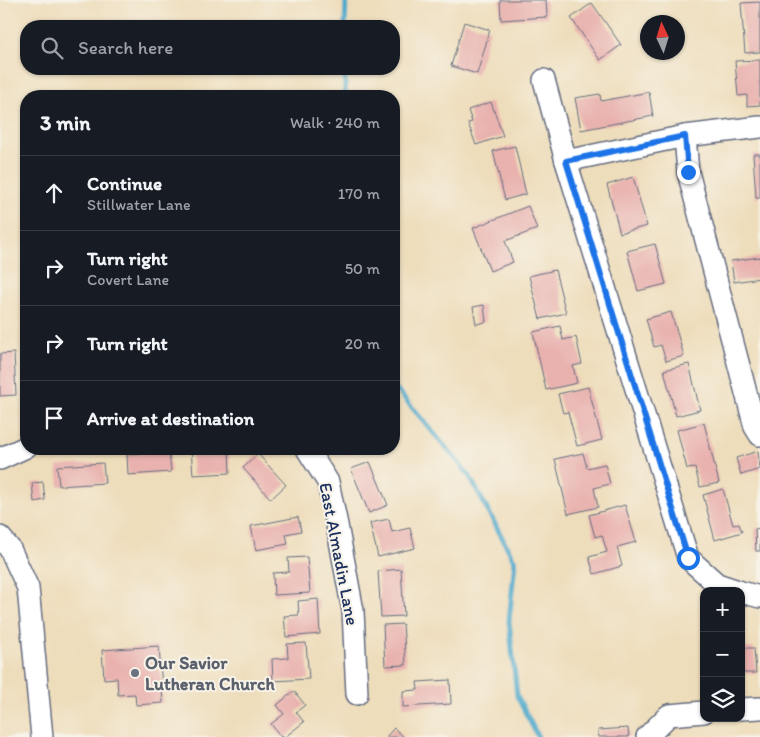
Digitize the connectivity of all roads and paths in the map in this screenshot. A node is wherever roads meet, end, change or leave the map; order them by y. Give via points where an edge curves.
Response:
1 (544, 80) dead end
2 (760, 127) edge
3 (685, 136) junction
4 (566, 161) junction
5 (760, 435) edge
6 (20, 450) edge
7 (311, 455) edge
8 (0, 459) edge
9 (0, 537) edge
10 (727, 587) edge
11 (745, 592) edge
12 (760, 596) edge
13 (357, 694) dead end
14 (760, 708) edge
15 (745, 709) edge
16 (700, 712) edge
17 (42, 737) edge
18 (646, 737) edge

1 - 4 street
2 - 3 street
3 - 4 street
3 - 5 street via 688,172 755,427
4 - 10 street via 688,558 717,584
6 - 8 street
7 - 13 street, East Almadin Lane via 328,482 334,507 353,611
9 - 17 street via 10,549 28,588
11 - 12 street
14 - 15 street
16 - 18 street via 669,715

